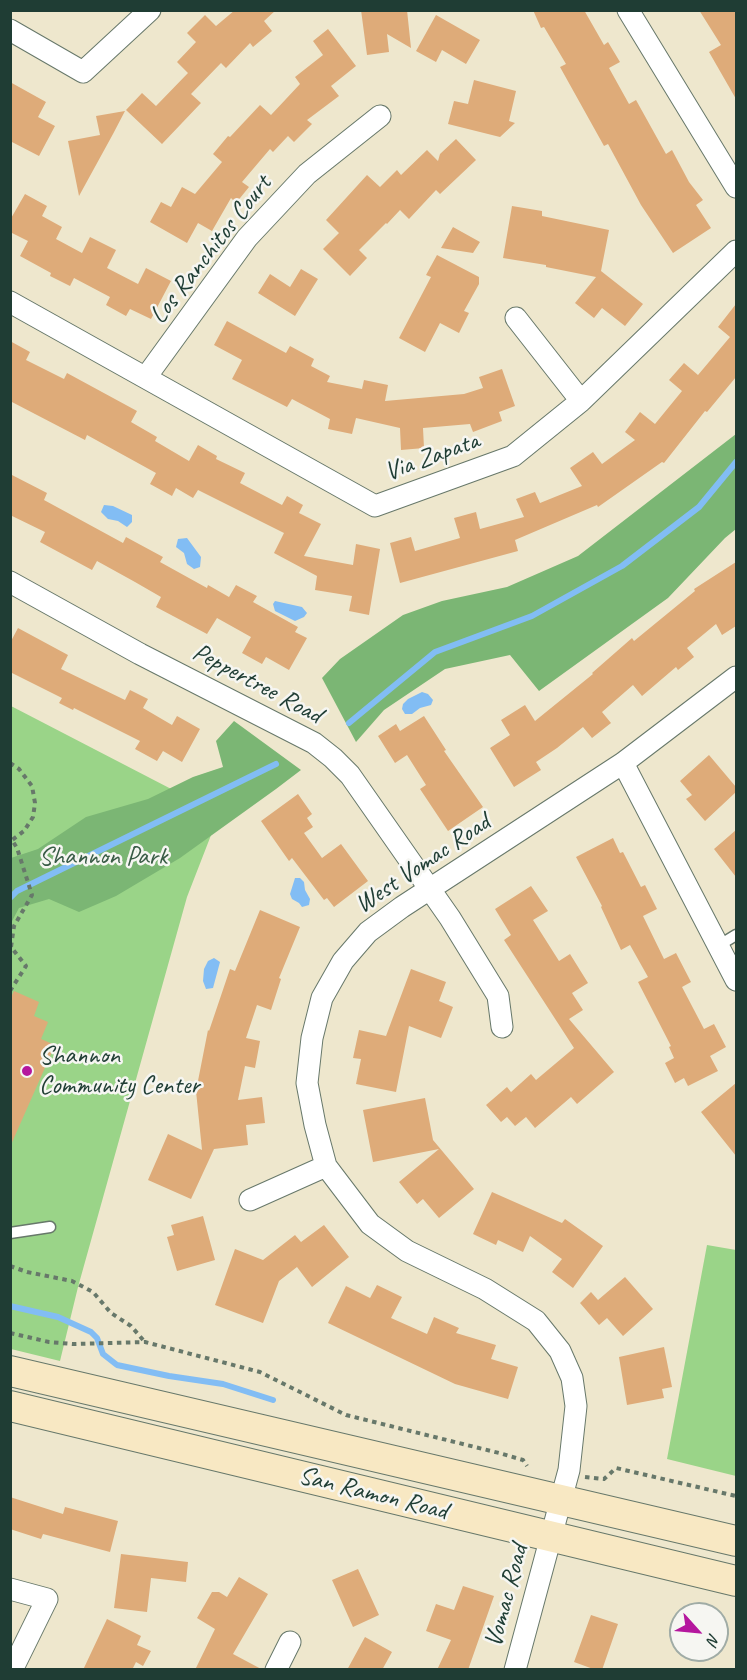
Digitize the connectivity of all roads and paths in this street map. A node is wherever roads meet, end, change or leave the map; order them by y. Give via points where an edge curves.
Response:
1 (150, 10) edge
2 (628, 10) edge
3 (10, 30) edge
4 (380, 116) dead end
5 (736, 187) edge
6 (736, 251) edge
7 (10, 302) edge
8 (516, 318) dead end
9 (146, 377) junction
10 (581, 401) junction
11 (10, 582) edge
12 (736, 677) edge
13 (10, 762) edge
14 (623, 763) junction
15 (11, 840) edge
16 (430, 889) junction
17 (728, 940) edge
18 (736, 980) edge
19 (10, 991) edge
20 (502, 1027) dead end
21 (326, 1166) junction
22 (250, 1200) dead end
23 (50, 1227) dead end
24 (10, 1233) edge
25 (10, 1266) edge
26 (10, 1334) edge
27 (145, 1342) junction
28 (10, 1371) edge
29 (10, 1406) edge
30 (531, 1472) dead end
31 (564, 1488) junction
32 (736, 1496) edge
33 (551, 1538) junction
34 (736, 1541) edge
35 (736, 1581) edge
36 (10, 1589) edge
37 (290, 1642) dead end
38 (12, 1670) edge
39 (276, 1670) edge
40 (515, 1670) edge

1 - 3 street via 82,72
2 - 5 street
4 - 9 street, Los Ranchitos Court via 307,174 247,238
6 - 10 street, Via Zapata
7 - 9 street, Via Zapata
8 - 10 street
9 - 10 street, Via Zapata via 375,506 513,456
11 - 16 street, Peppertree Road via 314,743 350,775
12 - 14 street, West Vomac Road
13 - 15 path via 32,786 35,803 33,817 24,831
14 - 16 street, West Vomac Road
14 - 17 street
15 - 19 path via 32,895 14,926 12,947 26,966
16 - 20 street, Peppertree Road via 498,996
16 - 21 street, West Vomac Road via 368,932 343,961 322,998 307,1083
17 - 18 street
21 - 22 street
21 - 31 street, West Vomac Road via 370,1224 407,1251 485,1289 536,1322 560,1351 572,1378 576,1406
23 - 24 lane
25 - 27 path via 72,1281 93,1292
26 - 27 path via 73,1344
27 - 30 path via 260,1372 346,1415 523,1460
28 - 31 main road, San Ramon Road
29 - 33 main road, San Ramon Road
31 - 32 path via 604,1479 616,1468
31 - 33 street, West Vomac Road
31 - 34 main road, San Ramon Road
33 - 35 main road, San Ramon Road
33 - 40 street, Vomac Road
36 - 38 street via 47,1599
37 - 39 street

